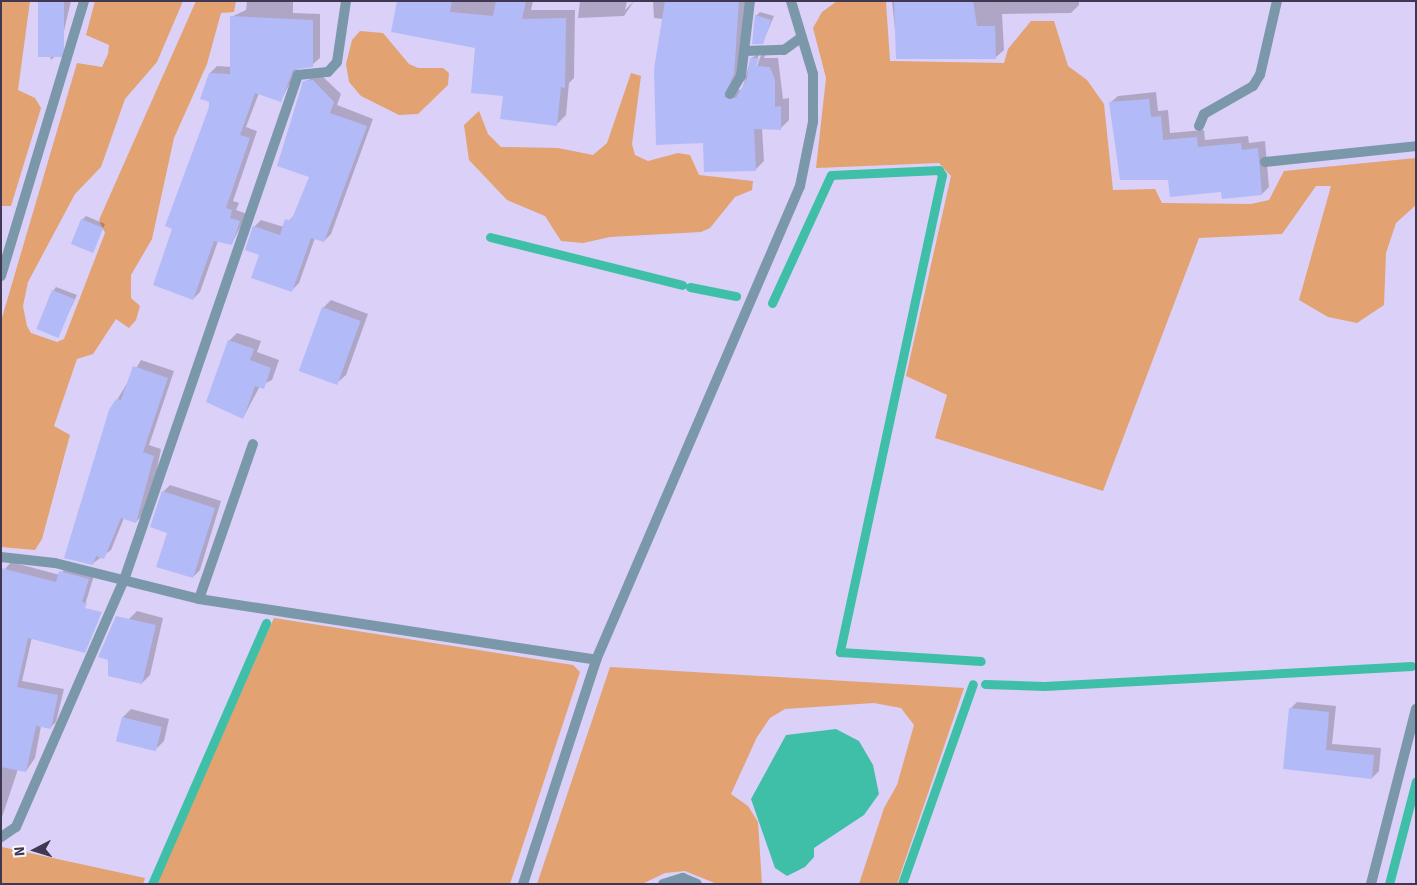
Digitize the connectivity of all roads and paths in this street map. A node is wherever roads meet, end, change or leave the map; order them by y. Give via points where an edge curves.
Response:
1 (84, 1) edge
2 (346, 1) edge
3 (750, 1) edge
4 (791, 1) edge
5 (1277, 1) edge
6 (802, 38) junction
7 (746, 51) junction
8 (730, 94) dead end
9 (1199, 126) dead end
10 (1416, 146) edge
11 (1265, 162) dead end
12 (1, 276) edge
13 (253, 444) dead end
14 (1, 557) edge
15 (124, 580) junction
16 (199, 598) junction
17 (596, 660) junction
18 (1416, 710) edge
19 (1, 837) edge
20 (523, 884) edge
21 (663, 884) edge
22 (697, 884) edge
23 (1371, 884) edge

1 - 12 street
2 - 15 street via 337,62 328,72 298,76
3 - 7 street
4 - 6 street
5 - 9 street via 1260,75 1253,86 1209,110
6 - 7 street via 784,50
6 - 17 street via 814,74 812,122 800,186
7 - 8 street via 741,76
10 - 11 street
13 - 16 street
14 - 15 street via 55,562
15 - 16 street
15 - 19 street via 16,827
16 - 17 street
17 - 20 street
18 - 23 street
21 - 22 street via 683,878

